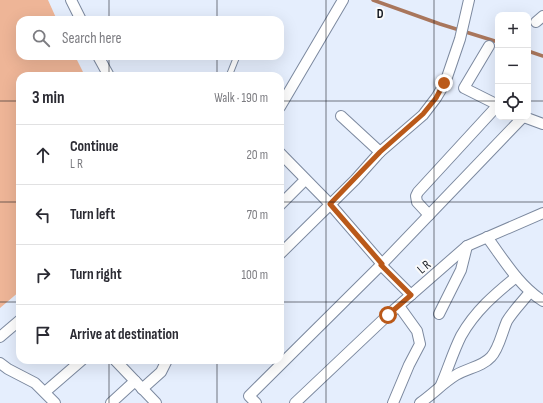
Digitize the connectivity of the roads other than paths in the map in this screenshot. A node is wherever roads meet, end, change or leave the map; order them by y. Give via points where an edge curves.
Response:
1 (71, 0) edge
2 (469, 0) edge
3 (342, 1) edge
4 (79, 16) edge
5 (489, 46) dead end
6 (100, 60) edge
7 (235, 60) edge
8 (107, 72) edge
9 (231, 72) edge
10 (284, 100) edge
11 (495, 104) edge
12 (495, 108) edge
13 (341, 116) dead end
14 (521, 120) edge
15 (531, 120) edge
16 (543, 124) edge
17 (380, 152) junction
18 (284, 157) edge
19 (305, 180) junction
20 (284, 201) edge
21 (330, 204) junction
22 (543, 213) edge
23 (429, 215) junction
24 (487, 237) junction
25 (467, 246) junction
26 (284, 250) edge
27 (382, 265) junction
28 (516, 277) junction
29 (530, 292) junction
30 (411, 295) junction
31 (543, 301) edge
32 (399, 306) junction
33 (440, 314) dead end
34 (16, 323) edge
35 (0, 337) edge
36 (284, 362) edge
37 (0, 363) edge
38 (77, 364) edge
39 (119, 364) edge
40 (165, 364) edge
41 (281, 364) edge
42 (138, 385) junction
43 (441, 385) junction
44 (45, 392) junction
45 (301, 401) edge
46 (55, 403) edge
47 (111, 403) edge
48 (156, 403) edge
49 (256, 403) edge
50 (393, 403) edge
51 (420, 403) edge

1 - 4 street
2 - 17 street via 460,39 436,98 423,114
3 - 10 street
5 - 11 street via 464,88
6 - 8 street
7 - 9 lane
12 - 23 street via 418,192 416,202
13 - 17 street
14 - 23 street
15 - 16 street
17 - 21 street
18 - 19 street
19 - 20 street
19 - 21 street
21 - 26 street
21 - 27 street
22 - 24 street, L R
23 - 27 street
24 - 25 street, L R
24 - 28 street
25 - 30 street, L R
25 - 33 street via 461,270
27 - 30 street
27 - 36 street
28 - 29 street
28 - 43 street via 481,307 462,335
29 - 31 street
29 - 43 street via 508,319 497,348 490,358
30 - 32 street, L R
32 - 45 street, L R
32 - 50 street via 417,331 420,344
34 - 35 street
37 - 44 street via 35,383
38 - 44 street
39 - 42 street
40 - 42 street via 161,372
41 - 49 street via 249,396
42 - 47 street
42 - 48 street
43 - 51 street
44 - 46 street

